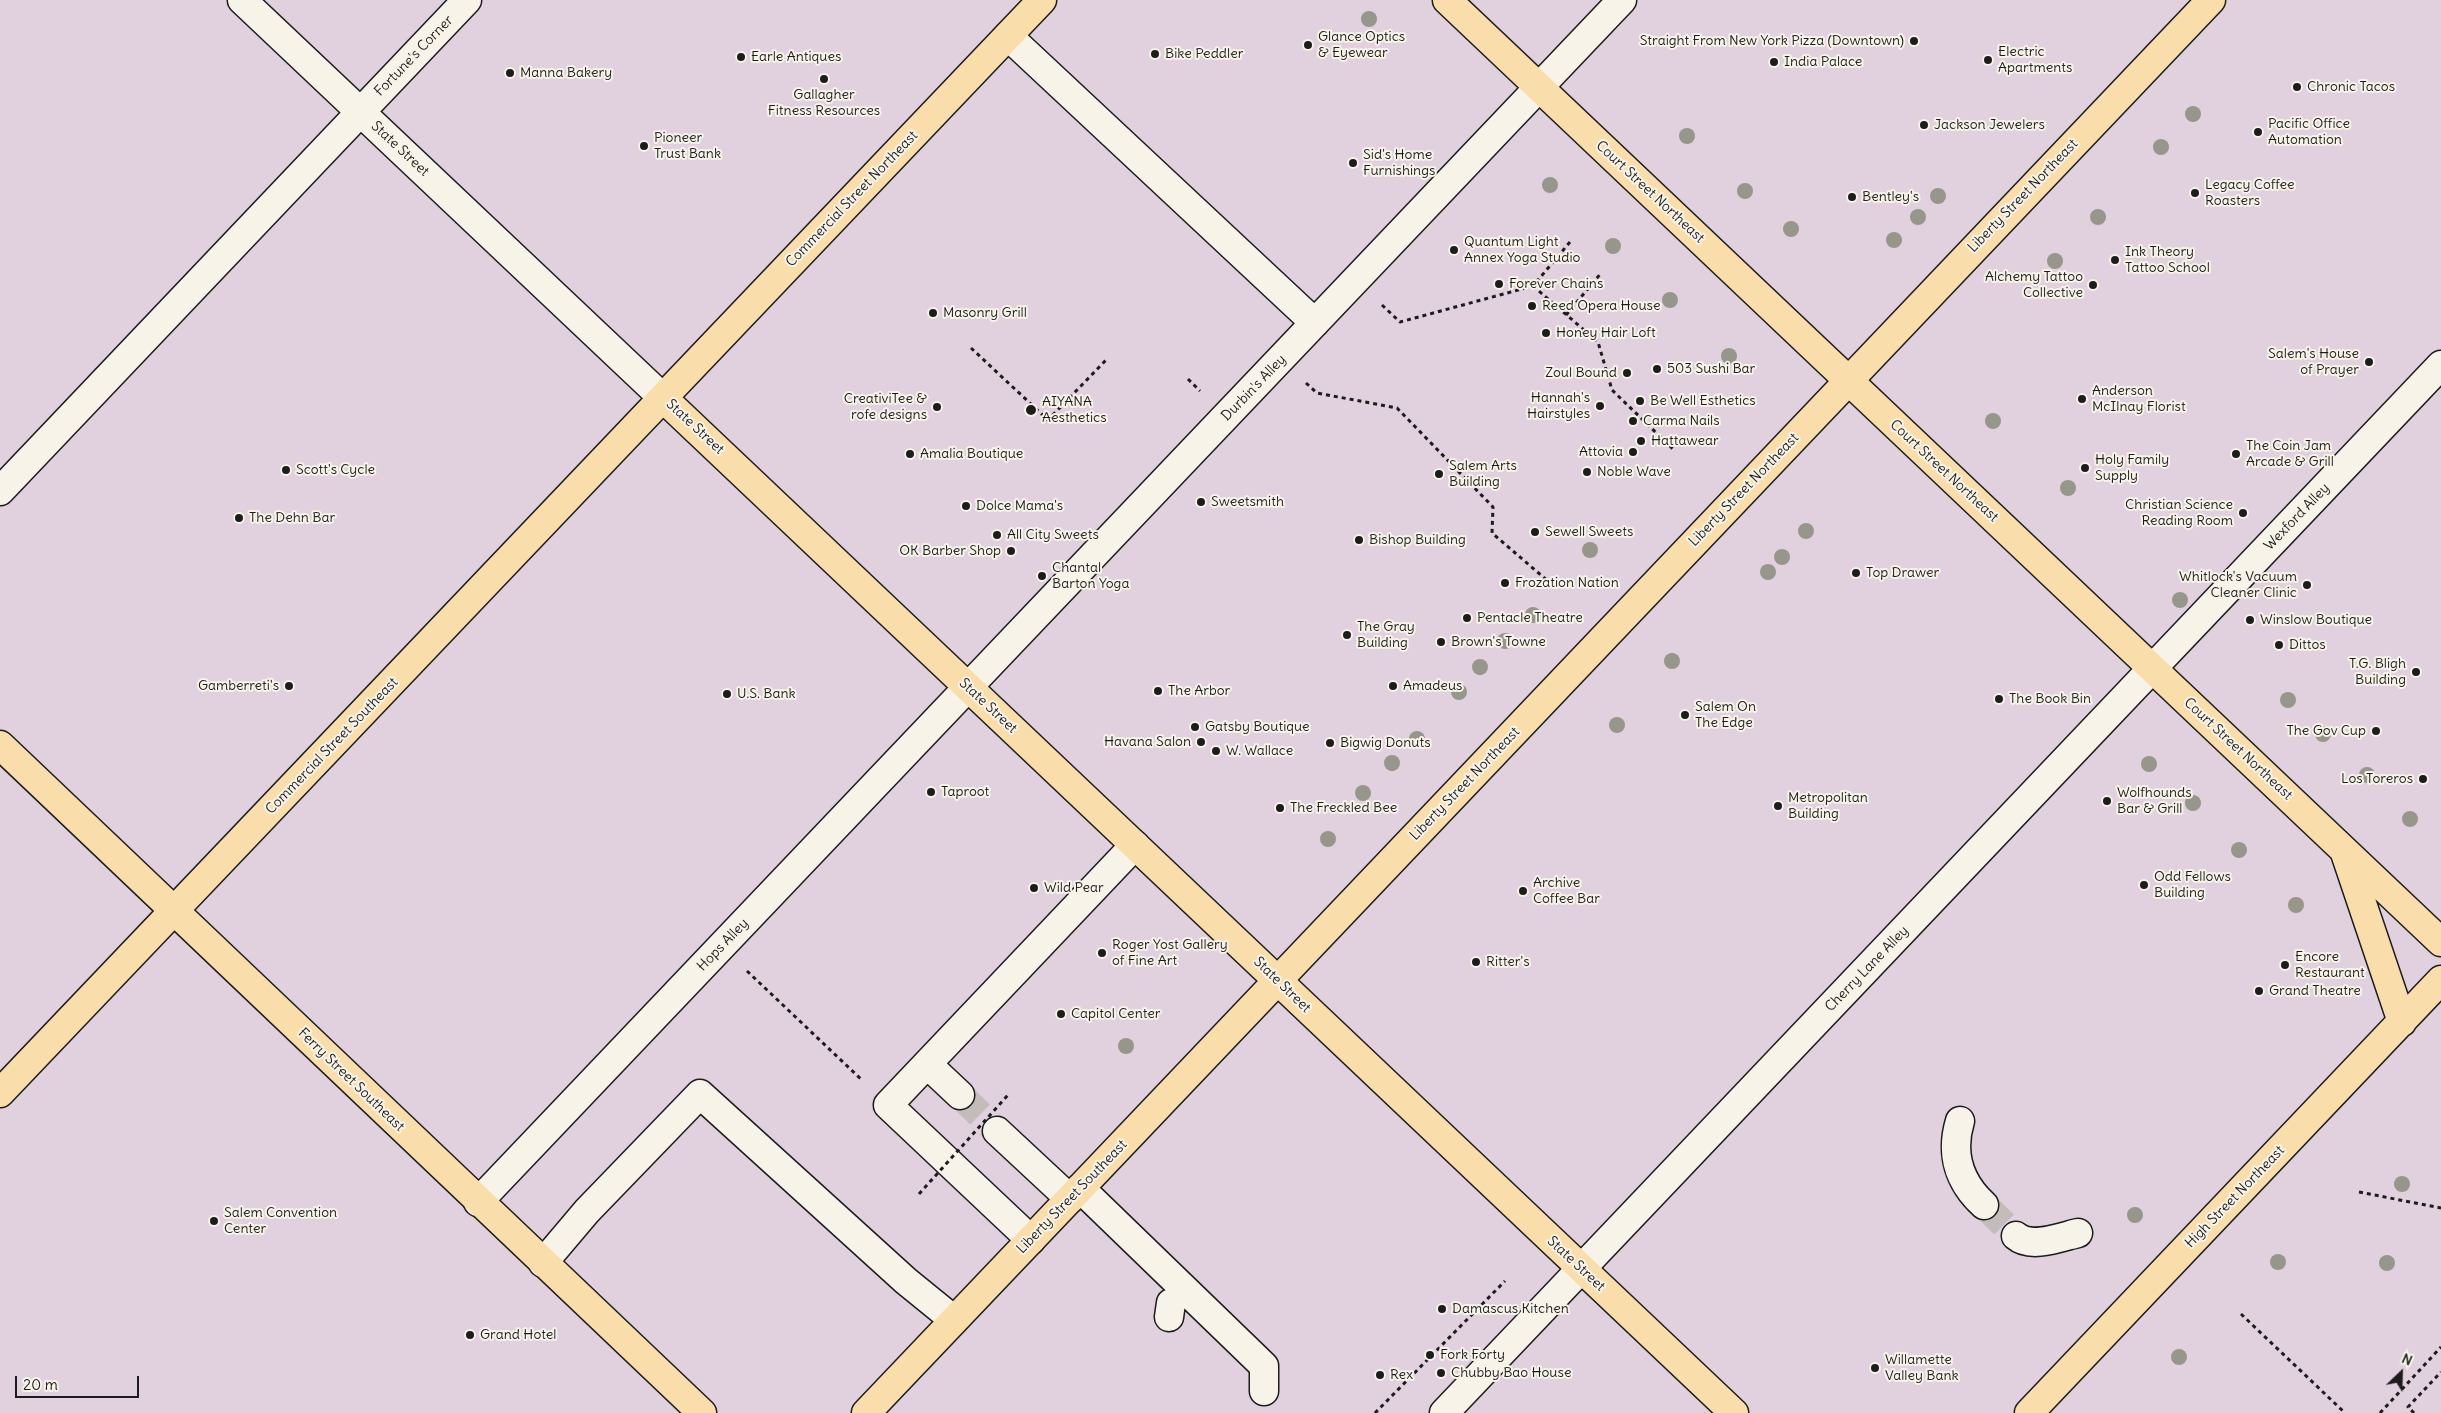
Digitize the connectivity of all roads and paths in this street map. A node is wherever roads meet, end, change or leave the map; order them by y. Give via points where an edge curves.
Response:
1 (242, 0) edge
2 (467, 0) edge
3 (1042, 0) edge
4 (1447, 0) edge
5 (1622, 0) edge
6 (2211, 0) edge
7 (1008, 36) junction
8 (1539, 88) junction
9 (360, 112) junction
10 (1570, 242) dead end
11 (1602, 272) dead end
12 (1533, 286) junction
13 (1376, 300) dead end
14 (1566, 315) junction
15 (1315, 323) junction
16 (971, 348) dead end
17 (1107, 359) dead end
18 (2441, 365) edge
19 (1848, 380) junction
20 (1317, 393) dead end
21 (663, 398) junction
22 (1674, 450) dead end
23 (0, 491) edge
24 (1549, 582) dead end
25 (2153, 669) junction
26 (968, 688) junction
27 (0, 745) edge
28 (1135, 845) junction
29 (2344, 850) junction
30 (176, 911) junction
31 (2441, 942) edge
32 (721, 947) junction
33 (1278, 980) junction
34 (2441, 980) edge
35 (2402, 1022) junction
36 (927, 1064) junction
37 (0, 1093) edge
38 (960, 1095) tunnel mouth
39 (1008, 1095) dead end
40 (888, 1104) junction
41 (1960, 1121) dead end
42 (997, 1131) tunnel mouth
43 (2359, 1192) dead end
44 (919, 1194) dead end
45 (1075, 1194) junction
46 (478, 1202) junction
47 (1984, 1206) tunnel mouth
48 (2441, 1208) edge
49 (2078, 1233) dead end
50 (2016, 1236) tunnel mouth
51 (1031, 1240) junction
52 (543, 1263) junction
53 (1582, 1269) junction
54 (1505, 1281) dead end
55 (2241, 1314) dead end
56 (954, 1320) junction
57 (2441, 1346) edge
58 (2441, 1372) edge
59 (1264, 1391) dead end
60 (702, 1413) edge
61 (866, 1413) edge
62 (1375, 1413) edge
63 (1444, 1413) edge
64 (1734, 1413) edge
65 (2029, 1413) edge
66 (2345, 1413) edge
67 (2380, 1413) edge
68 (2414, 1413) edge

1 - 9 street, State Street
2 - 9 street, Fortune's Corner
3 - 7 main road, Commercial Street Northeast
4 - 8 main road, Court Street Northeast
5 - 8 street, Durbin's Alley
6 - 19 main road, Liberty Street Northeast
7 - 15 street
7 - 21 main road, Commercial Street Northeast
8 - 15 street, Durbin's Alley
8 - 19 main road, Court Street Northeast
9 - 21 street, State Street
9 - 23 street, Fortune's Corner
10 - 12 path
11 - 14 path
12 - 13 path via 1400,322
12 - 14 path
14 - 22 path via 1598,342 1612,390
15 - 26 street, Durbin's Alley
16 - 17 path via 1048,420
18 - 25 street, Wexford Alley
19 - 25 main road, Court Street Northeast
19 - 33 main road, Liberty Street Northeast
20 - 24 path via 1397,408 1492,507 1492,533
21 - 26 main road, State Street
21 - 30 main road, Commercial Street Southeast
25 - 29 main road, Court Street Northeast
25 - 53 street, Cherry Lane Alley
26 - 28 main road, State Street
26 - 32 street, Hops Alley
27 - 30 main road, Ferry Street Southeast
28 - 33 main road, State Street
28 - 36 street
29 - 31 main road, Court Street Northeast
29 - 35 main road
30 - 37 main road, Commercial Street Southeast
30 - 46 main road, Ferry Street Southeast
32 - 40 path
32 - 46 street, Hops Alley
33 - 45 main road, Liberty Street Southeast
33 - 53 main road, State Street
34 - 35 main road, High Street Northeast
35 - 65 main road, High Street Northeast
36 - 38 street
36 - 40 street
39 - 44 path, bridge
40 - 51 street
41 - 47 street via 1955,1138 1960,1174
42 - 45 street
43 - 48 path
45 - 51 main road, Liberty Street Southeast
45 - 59 street via 1264,1366
46 - 52 main road, Ferry Street Southeast
49 - 50 street via 2044,1241 2028,1241
51 - 56 main road, Liberty Street Southeast
52 - 56 street via 700,1094 906,1281
52 - 60 main road, Ferry Street Southeast
53 - 63 street, Cherry Lane Alley
53 - 64 main road, State Street
54 - 62 path
55 - 66 path
56 - 61 main road, Liberty Street Southeast
57 - 67 path
58 - 68 path via 2408,1407

